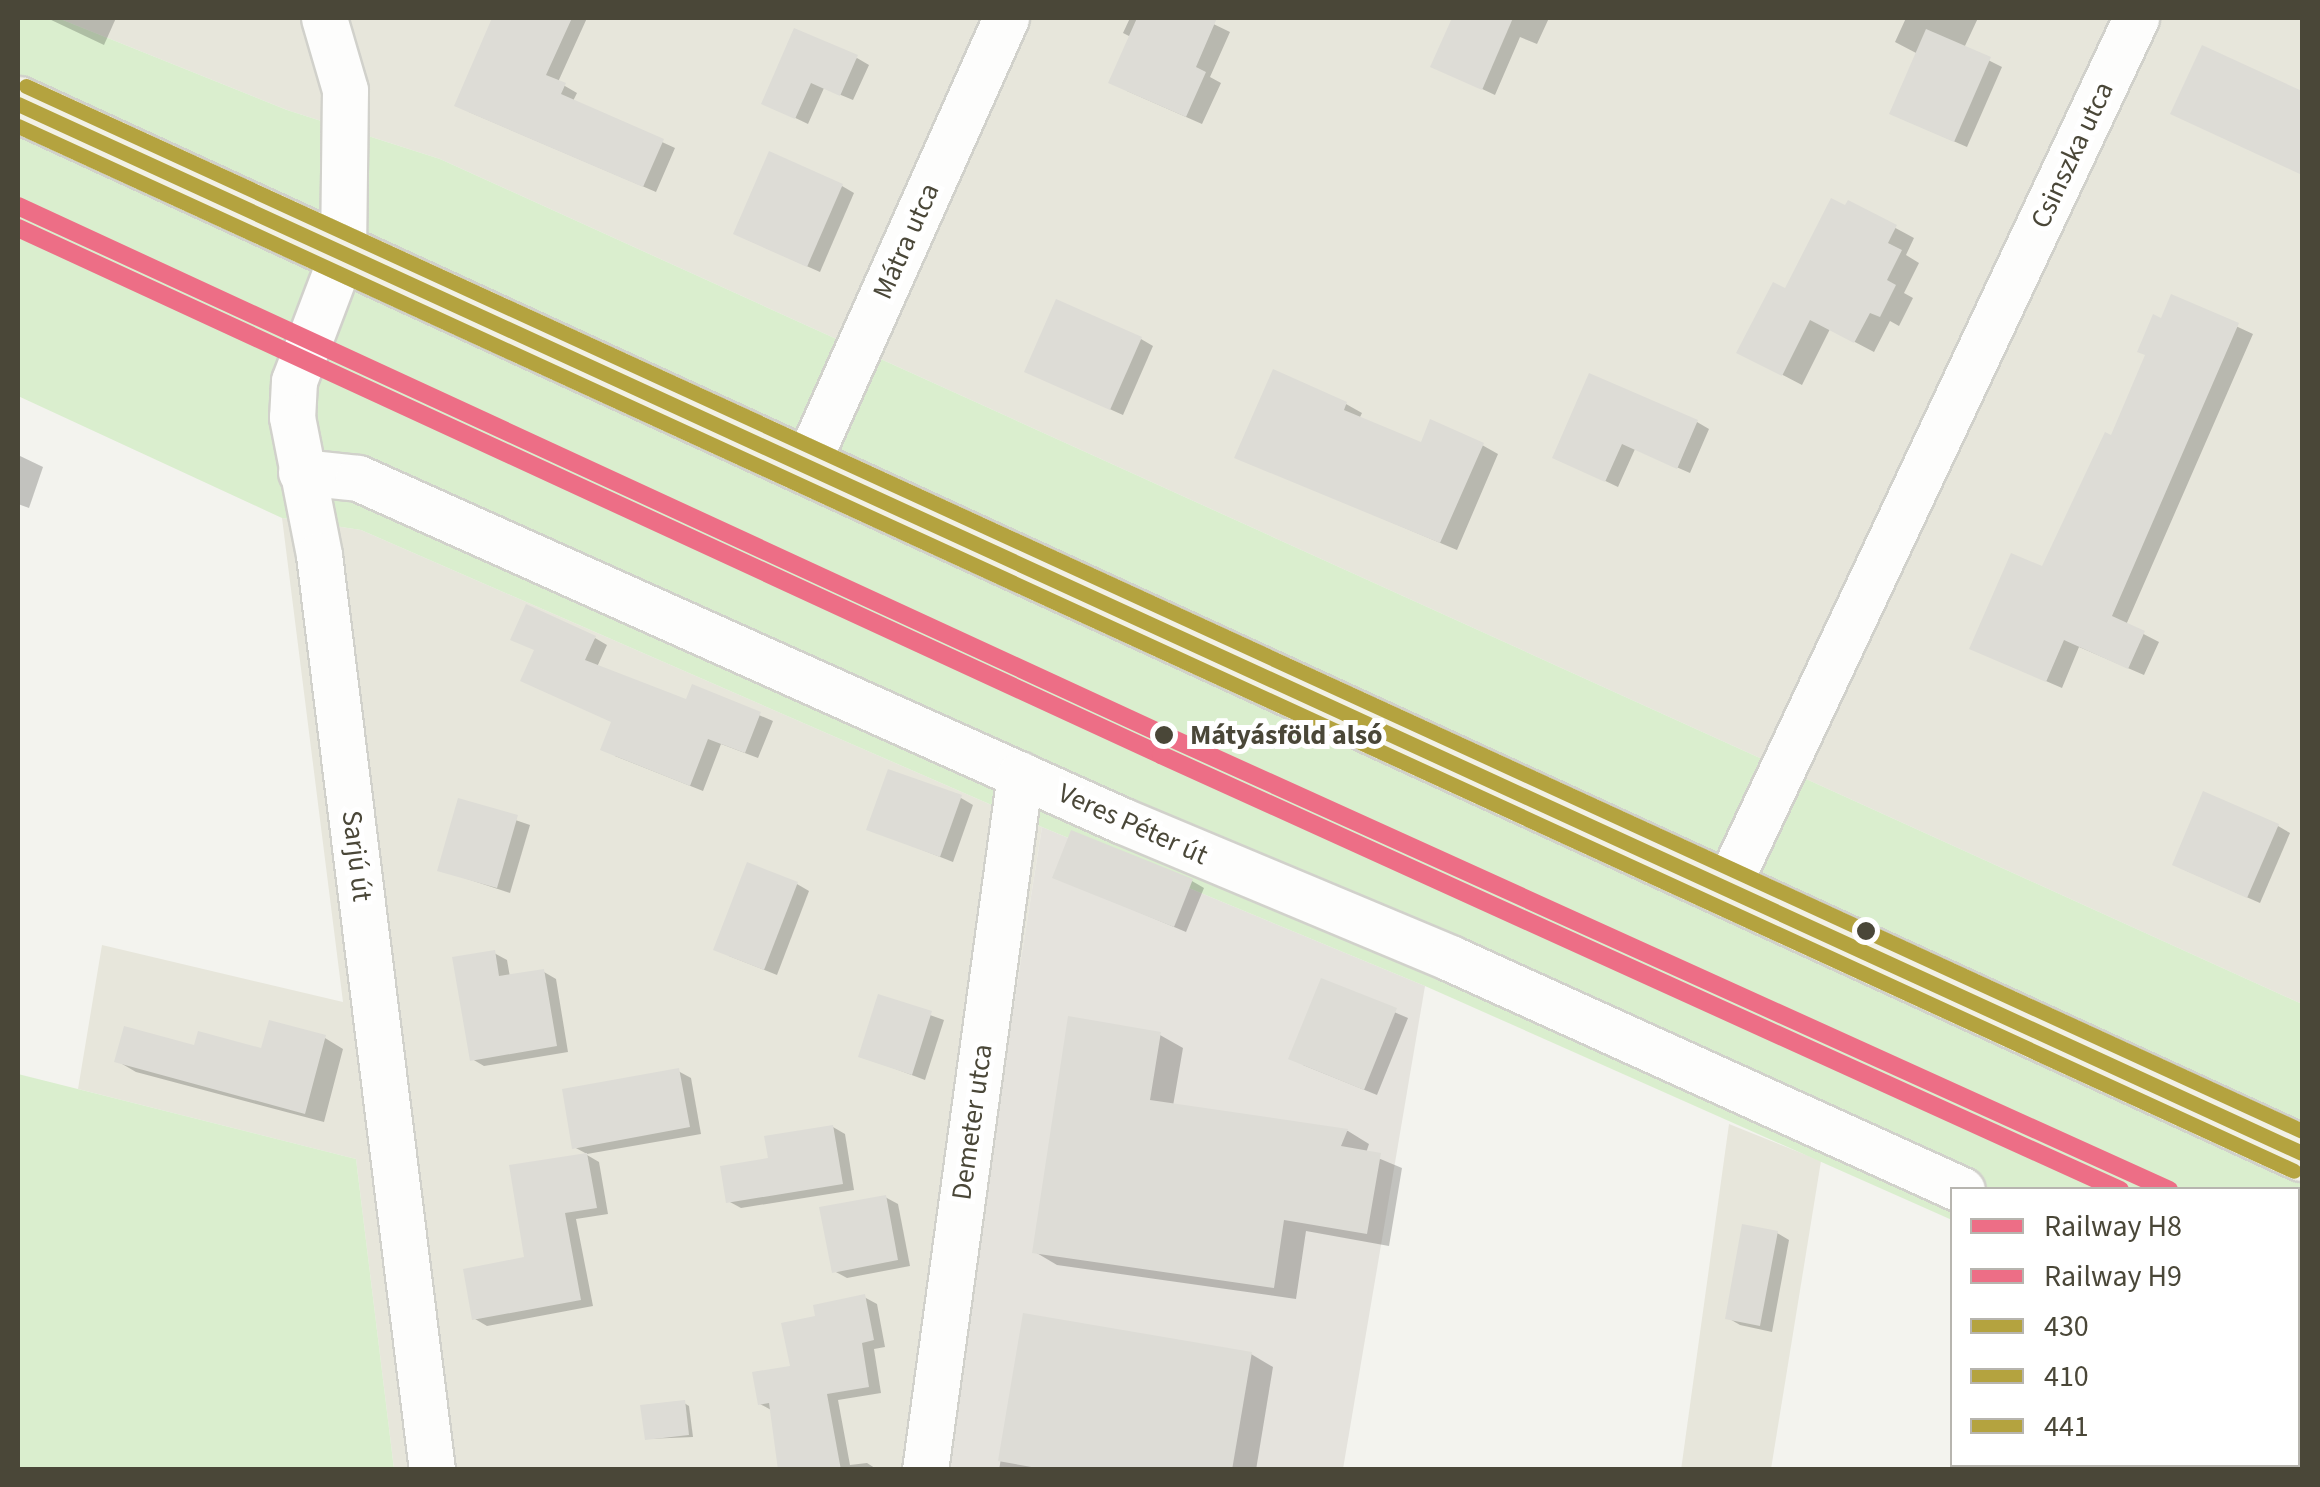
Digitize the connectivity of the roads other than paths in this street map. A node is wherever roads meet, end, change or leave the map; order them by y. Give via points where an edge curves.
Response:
1 (324, 18) edge
2 (1006, 18) edge
3 (2136, 18) edge
4 (18, 104) edge
5 (343, 252) junction
6 (806, 464) junction
7 (300, 472) junction
8 (1020, 774) junction
9 (1726, 889) junction
10 (2302, 1153) edge
11 (1955, 1187) edge
12 (432, 1470) edge
13 (924, 1470) edge

1 - 5 street via 345,90
2 - 6 street, Mátra utca
3 - 9 street, Csinszka utca
4 - 5 main road
5 - 6 main road
5 - 7 street, Sarjú út via 294,380
6 - 9 main road
7 - 8 street, Veres Péter út via 358,478
7 - 12 street, Sarjú út via 319,555
8 - 11 street, Veres Péter út via 1450,958
8 - 13 street, Demeter utca
9 - 10 main road

